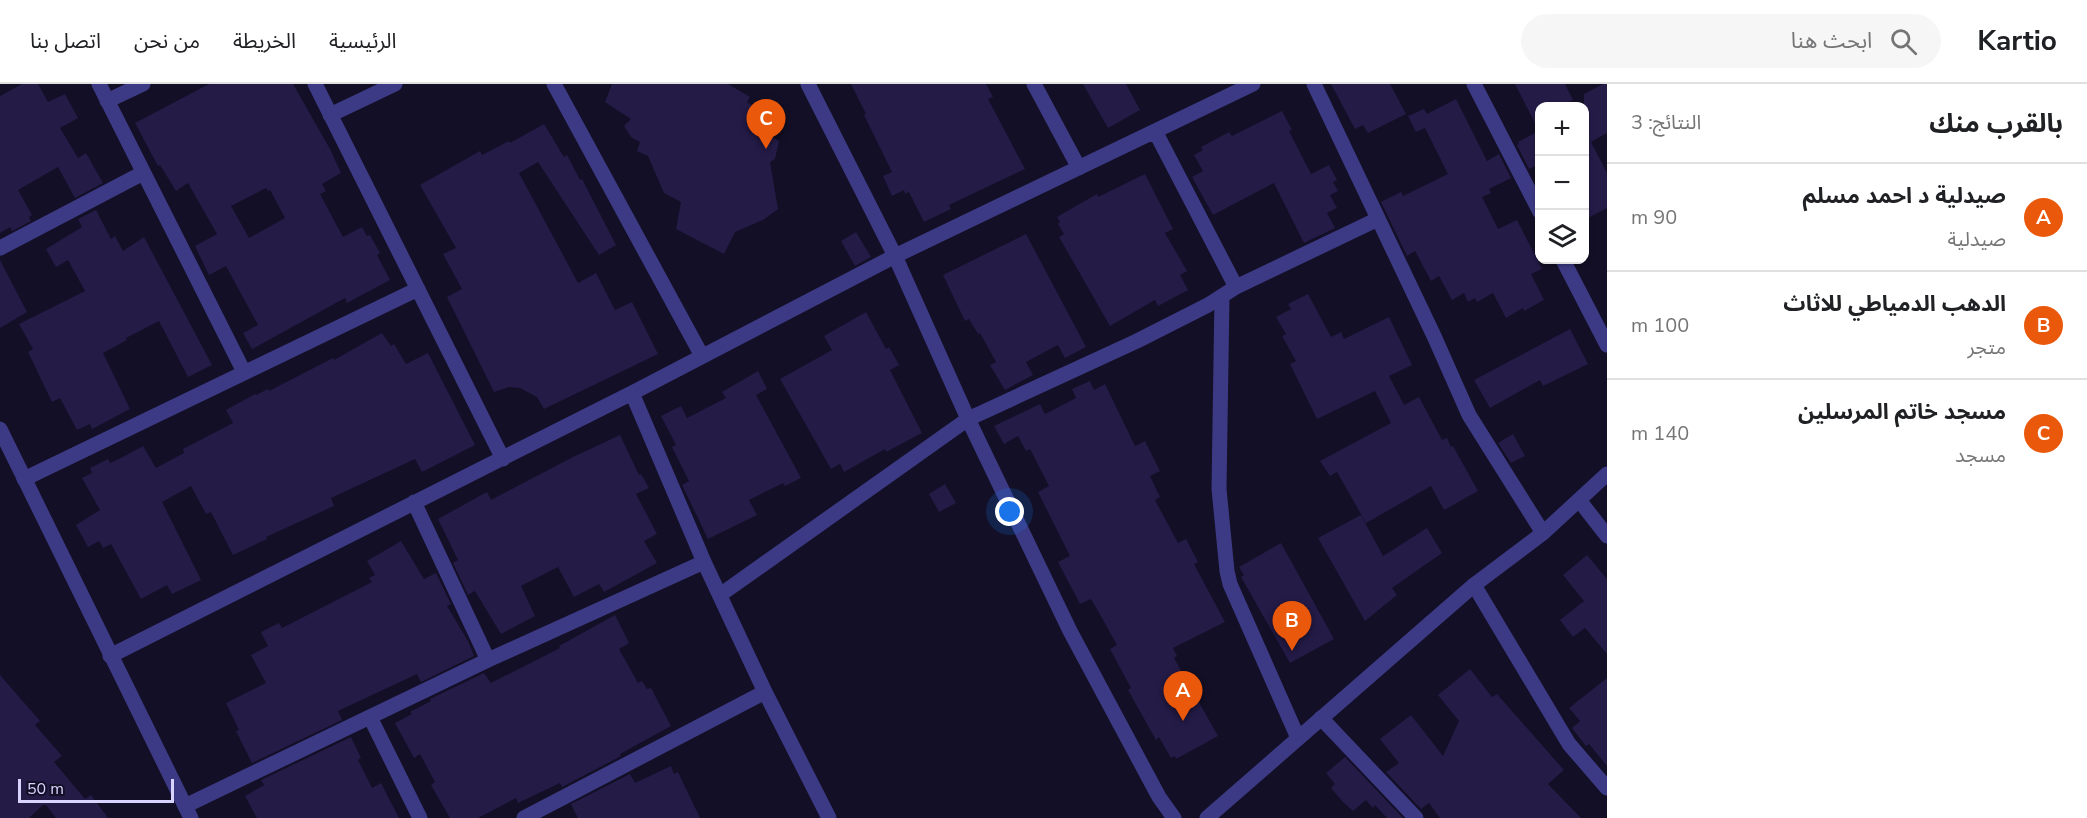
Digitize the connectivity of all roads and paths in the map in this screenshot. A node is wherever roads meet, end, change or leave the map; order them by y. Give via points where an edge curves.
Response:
1 (99, 84) edge
2 (143, 84) edge
3 (315, 84) edge
4 (395, 84) edge
5 (554, 84) edge
6 (808, 84) edge
7 (1034, 84) edge
8 (1253, 84) edge
9 (1314, 84) edge
10 (1474, 84) edge
11 (107, 101) junction
12 (330, 115) junction
13 (1155, 131) junction
14 (1079, 168) junction
15 (142, 173) junction
16 (1538, 210) edge
17 (1378, 219) junction
18 (0, 248) edge
19 (895, 256) junction
20 (1565, 264) edge
21 (1236, 287) junction
22 (418, 289) junction
23 (1222, 296) junction
24 (1607, 345) edge
25 (702, 356) junction
26 (244, 372) junction
27 (632, 393) junction
28 (968, 419) junction
29 (0, 429) edge
30 (503, 459) junction
31 (1607, 474) edge
32 (24, 478) junction
33 (1579, 500) junction
34 (414, 502) junction
35 (1543, 533) junction
36 (1607, 536) edge
37 (704, 562) junction
38 (1474, 585) junction
39 (720, 595) junction
40 (110, 656) junction
41 (488, 660) junction
42 (765, 692) junction
43 (370, 717) junction
44 (1321, 718) junction
45 (1298, 738) junction
46 (1607, 788) edge
47 (188, 812) edge
48 (420, 818) edge
49 (524, 818) edge
50 (829, 818) edge
51 (1174, 818) edge
52 (1208, 818) edge
53 (1416, 818) edge

1 - 11 street
2 - 11 street
3 - 12 street
4 - 12 street
5 - 25 street
6 - 19 street
7 - 14 street
8 - 13 street
9 - 17 street
10 - 16 street
11 - 15 street
12 - 22 street
13 - 14 street
13 - 21 street
14 - 19 street
15 - 18 street
15 - 26 street
17 - 21 street
17 - 35 street via 1469,415
19 - 25 street
19 - 28 street
20 - 24 street
21 - 23 street
22 - 26 street
22 - 30 street
23 - 28 street
23 - 45 street via 1219,489 1227,571
25 - 27 street
26 - 32 street
27 - 30 street
27 - 37 street
28 - 39 street
28 - 51 street via 1070,632
29 - 32 street
30 - 34 street
31 - 33 street
32 - 40 street
33 - 35 street
33 - 36 street
34 - 40 street
34 - 41 street
35 - 38 street
37 - 39 street
37 - 41 street
38 - 44 street
38 - 46 street via 1569,744
39 - 42 street
40 - 47 street
41 - 43 street
42 - 49 street
42 - 50 street
43 - 47 street
43 - 48 street
44 - 45 street
44 - 53 street
45 - 52 street

